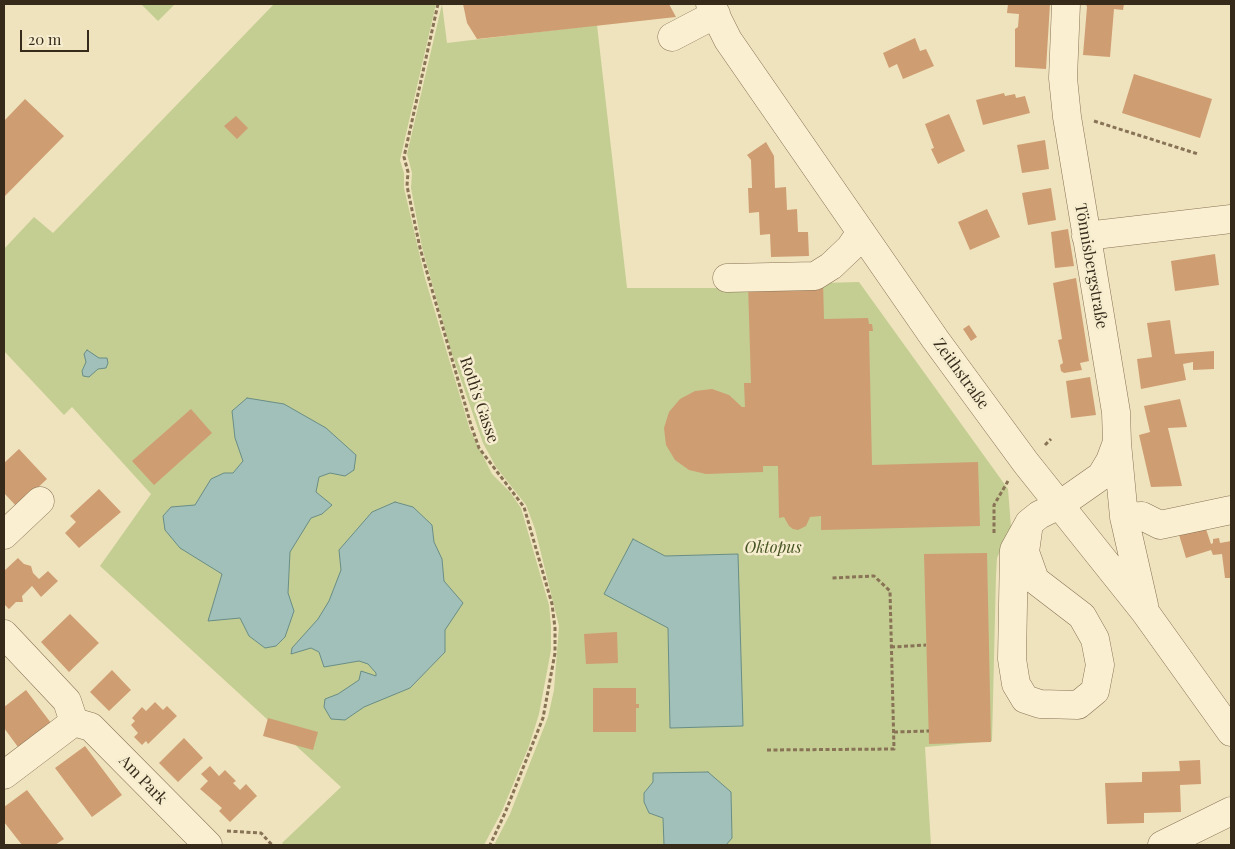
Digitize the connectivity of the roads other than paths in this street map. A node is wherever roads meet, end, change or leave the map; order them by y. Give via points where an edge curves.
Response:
1 (1066, 4) edge
2 (713, 9) edge
3 (672, 37) dead end
4 (1231, 219) edge
5 (861, 232) junction
6 (1086, 236) junction
7 (727, 278) dead end
8 (1117, 442) junction
9 (40, 501) dead end
10 (1061, 504) junction
11 (1231, 510) edge
12 (1124, 517) junction
13 (1029, 523) junction
14 (4, 535) edge
15 (1146, 612) junction
16 (4, 635) edge
17 (74, 722) junction
18 (1231, 732) edge
19 (4, 775) edge
20 (1231, 811) edge
21 (216, 840) edge
22 (1162, 845) edge

1 - 6 street, Tönnisbergstraße via 1063,78
2 - 3 street
2 - 5 street, Zeithstraße via 728,40
4 - 6 street
5 - 7 street via 844,254 815,276
5 - 10 street, Zeithstraße via 1026,463
6 - 8 street, Tönnisbergstraße via 1116,412
8 - 10 street, Tönnisbergstraße via 1101,476
8 - 12 street
9 - 14 street
10 - 13 street, Tönnisbergstraße
10 - 15 street, Zeithstraße
11 - 12 street via 1160,525 1142,516
12 - 15 street
13 - 13 street via 1014,550 1012,659 1016,684 1025,699 1040,704 1078,705 1095,691 1100,664 1095,639 1082,616 1036,580 1025,552
15 - 18 street, Zeithstraße
16 - 17 street via 67,701
17 - 19 street
17 - 21 street, Am Park via 91,727
20 - 22 street

